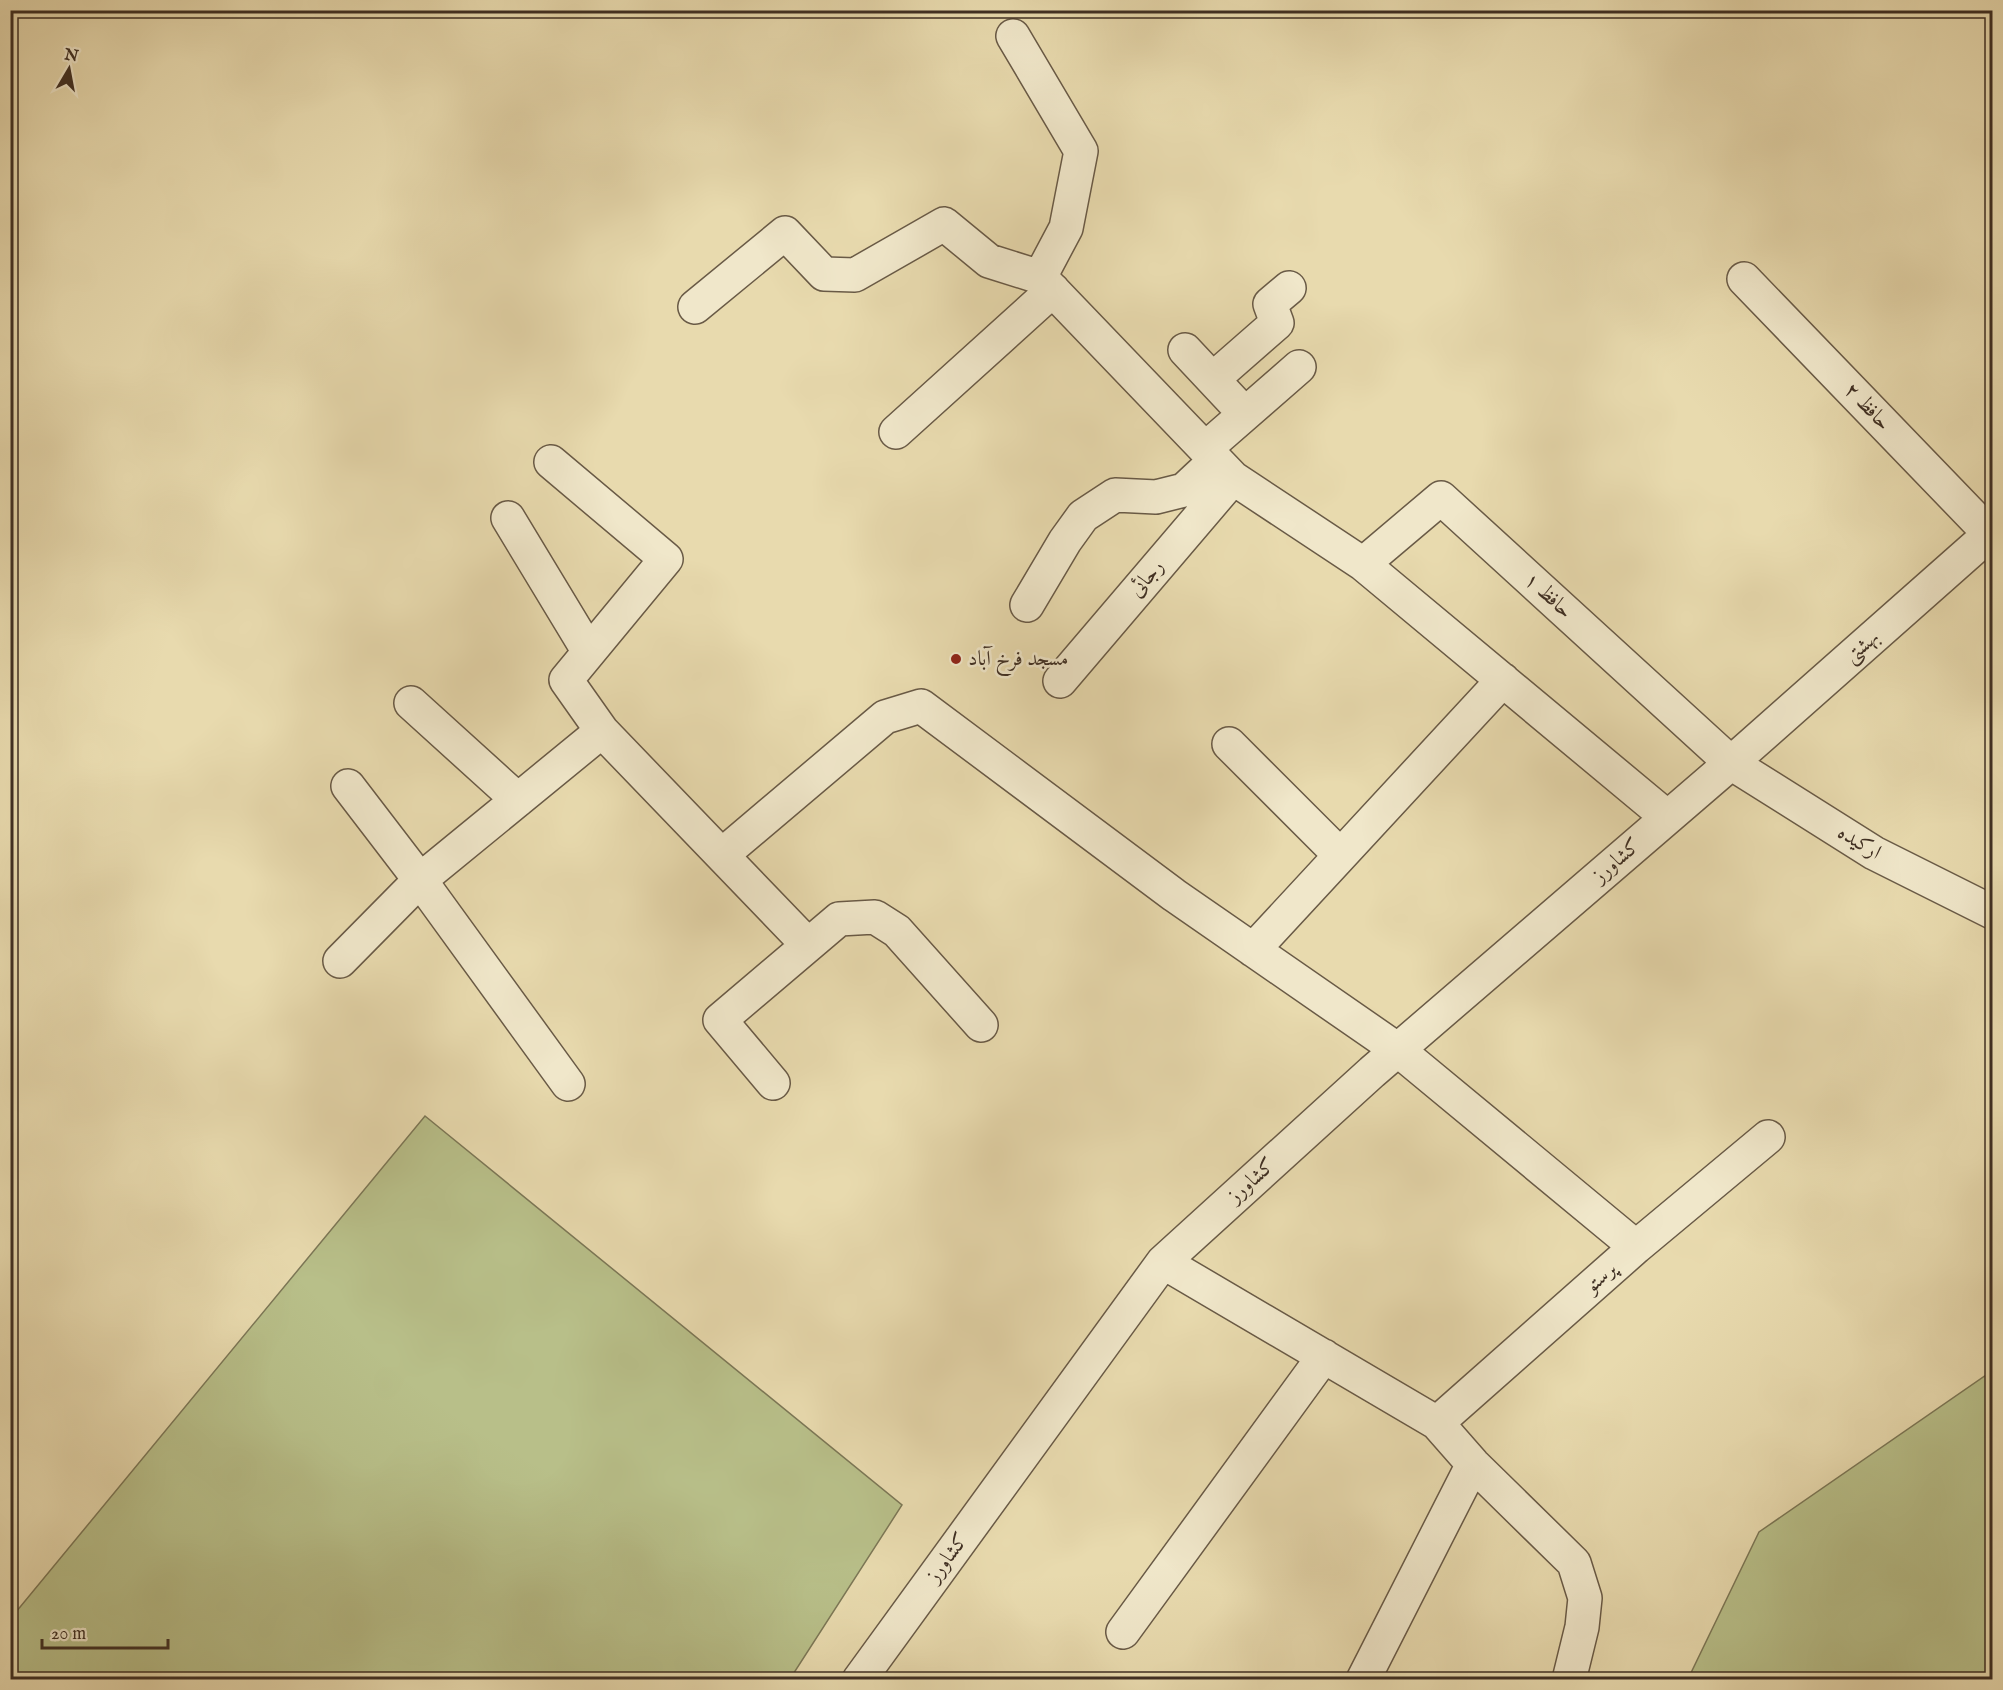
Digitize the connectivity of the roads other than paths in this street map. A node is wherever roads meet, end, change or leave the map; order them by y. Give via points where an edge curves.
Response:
1 (1013, 36) dead end
2 (1744, 279) dead end
3 (1047, 284) junction
4 (1289, 288) dead end
5 (694, 307) dead end
6 (1185, 350) dead end
7 (1299, 367) dead end
8 (1213, 379) junction
9 (1245, 414) junction
10 (896, 432) dead end
11 (551, 462) dead end
12 (1218, 462) junction
13 (508, 518) dead end
14 (1991, 533) edge
15 (1364, 564) junction
16 (1027, 605) dead end
17 (589, 652) junction
18 (1503, 680) junction
19 (1060, 681) dead end
20 (411, 703) dead end
21 (603, 731) junction
22 (1228, 744) dead end
23 (1731, 763) junction
24 (348, 786) dead end
25 (518, 800) junction
26 (1667, 817) junction
27 (722, 855) junction
28 (1340, 855) junction
29 (420, 880) junction
30 (1992, 912) edge
31 (808, 945) junction
32 (1253, 950) junction
33 (340, 961) dead end
34 (981, 1025) dead end
35 (1398, 1050) junction
36 (773, 1083) dead end
37 (568, 1084) dead end
38 (1768, 1137) dead end
39 (1636, 1247) junction
40 (1163, 1262) junction
41 (1324, 1356) junction
42 (1437, 1423) junction
43 (1473, 1464) junction
44 (1123, 1632) dead end
45 (859, 1680) edge
46 (1363, 1680) edge
47 (1569, 1680) edge

1 - 3 street via 1081,151 1066,228
2 - 14 street, حافظ ۲
3 - 5 street via 989,261 944,224 855,275 824,274 785,233
3 - 10 street
3 - 12 street
4 - 8 street via 1270,304 1277,323
6 - 8 street
7 - 9 street
8 - 9 street
9 - 12 street
11 - 17 street via 666,559
12 - 15 street
12 - 16 street via 1184,490 1156,497 1115,495 1083,516
12 - 19 street, رجائی
13 - 17 street
14 - 23 street, بهشتی
15 - 18 street
15 - 23 street, حافظ ۱ via 1441,498
17 - 21 street via 566,680
18 - 26 street
18 - 28 street
20 - 25 street
21 - 25 street
21 - 27 street
22 - 28 street
23 - 26 street, کشاورز
23 - 30 street, ارکیده via 1874,853
24 - 29 street
25 - 29 street
26 - 35 street, کشاورز
27 - 31 street
27 - 32 street via 885,717 921,706
28 - 32 street
29 - 33 street
29 - 37 street
31 - 34 street via 839,919 875,917 897,931
31 - 36 street via 720,1020
32 - 35 street
35 - 39 street
35 - 40 street, کشاورز
38 - 39 street, پرستو
39 - 42 street, پرستو
40 - 41 street
40 - 45 street, کشاورز
41 - 42 street
41 - 44 street
42 - 43 street
43 - 46 street
43 - 47 street via 1574,1563 1585,1598

